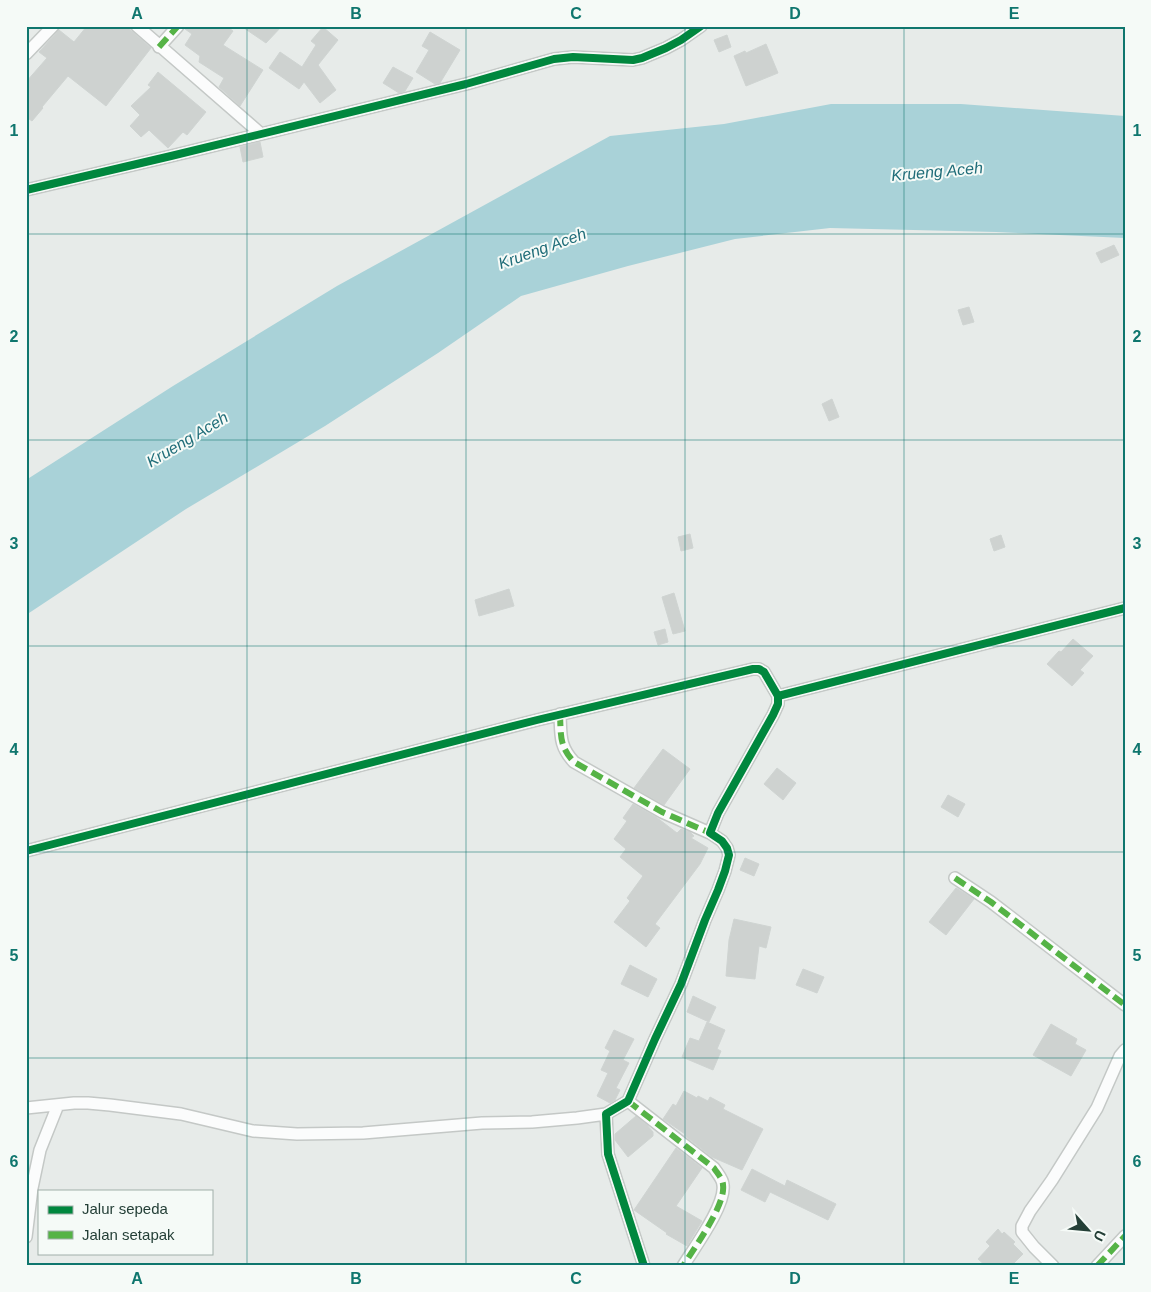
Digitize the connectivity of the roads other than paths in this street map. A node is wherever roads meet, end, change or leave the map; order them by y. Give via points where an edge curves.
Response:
1 (53, 26) edge
2 (137, 26) edge
3 (178, 26) edge
4 (701, 26) edge
5 (160, 47) junction
6 (26, 54) edge
7 (261, 134) junction
8 (26, 190) edge
9 (1125, 608) edge
10 (778, 696) junction
11 (560, 714) junction
12 (710, 833) junction
13 (26, 851) edge
14 (955, 878) dead end
15 (1125, 1005) edge
16 (1125, 1050) edge
17 (628, 1101) junction
18 (58, 1105) junction
19 (26, 1108) edge
20 (606, 1114) junction
21 (1125, 1236) edge
22 (26, 1238) edge
23 (644, 1266) edge
24 (683, 1266) edge
25 (1053, 1266) edge
26 (1097, 1266) edge

1 - 6 street
2 - 5 street
3 - 5 street
4 - 7 street via 681,40 642,58 554,59
5 - 7 street
7 - 8 street
9 - 10 street
10 - 11 street via 759,669
10 - 12 street via 773,715
11 - 12 street via 562,745 574,762 662,812
11 - 13 street
12 - 17 street via 727,848 725,871 681,984
14 - 15 street
16 - 25 street via 1097,1108 1022,1226 1022,1232 1034,1248
17 - 20 street
17 - 24 street via 714,1168 723,1182 721,1201
18 - 19 street
18 - 20 street via 110,1105 181,1114 253,1131 297,1134 363,1133
18 - 22 street via 40,1150
20 - 23 street via 608,1154
21 - 26 street

